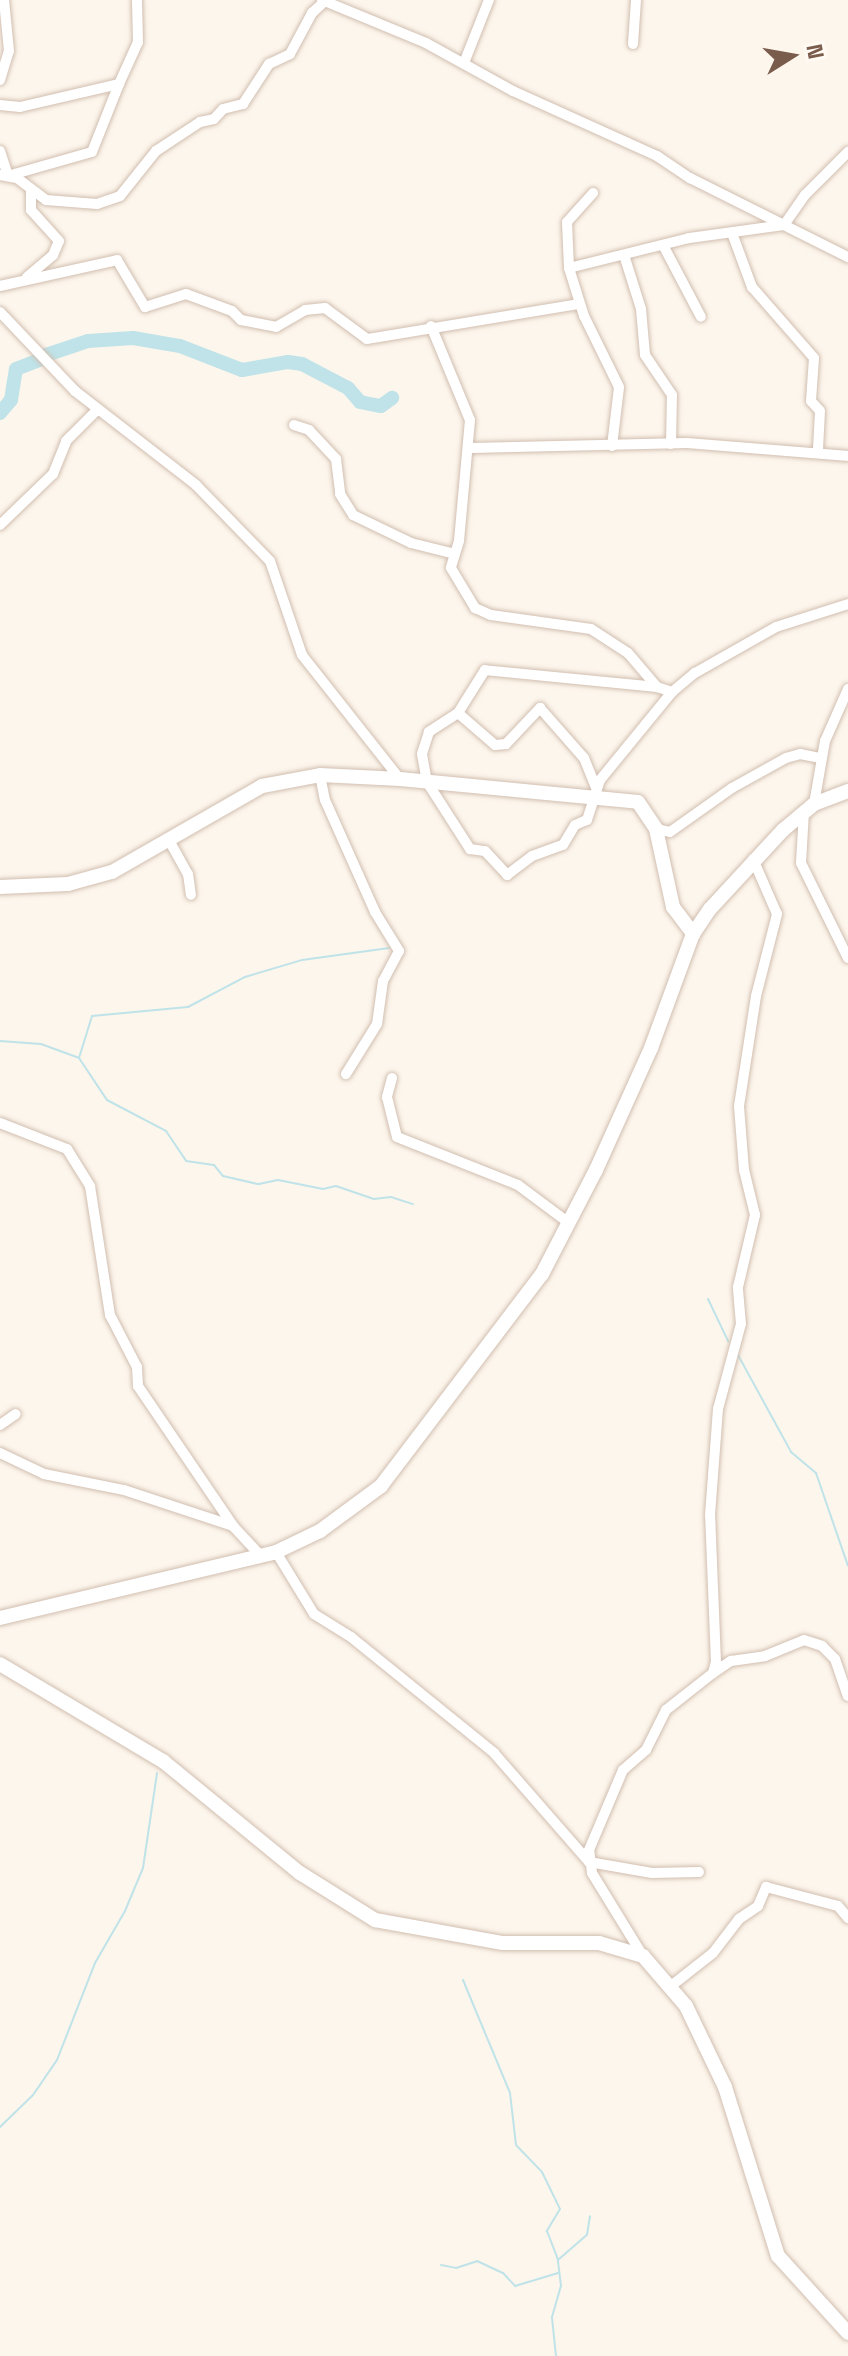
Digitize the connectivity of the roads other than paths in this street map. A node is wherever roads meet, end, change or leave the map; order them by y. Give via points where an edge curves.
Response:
1 (137, 0) edge
2 (489, 0) edge
3 (636, 0) edge
4 (2, 1) edge
5 (324, 1) edge
6 (633, 44) dead end
7 (464, 63) junction
8 (0, 80) edge
9 (119, 84) junction
10 (0, 105) edge
11 (0, 151) edge
12 (848, 152) edge
13 (7, 175) edge
14 (31, 192) junction
15 (593, 193) dead end
16 (784, 225) junction
17 (732, 233) junction
18 (663, 245) junction
19 (624, 255) junction
20 (848, 257) edge
21 (569, 268) junction
22 (27, 277) junction
23 (0, 286) edge
24 (579, 304) junction
25 (0, 312) edge
26 (701, 317) dead end
27 (431, 326) junction
28 (98, 409) junction
29 (294, 425) dead end
30 (671, 444) junction
31 (612, 446) junction
32 (471, 448) junction
33 (818, 450) junction
34 (848, 456) edge
35 (0, 525) edge
36 (455, 554) junction
37 (848, 604) edge
38 (657, 687) junction
39 (848, 689) edge
40 (672, 692) junction
41 (458, 713) junction
42 (820, 758) junction
43 (320, 775) junction
44 (400, 779) junction
45 (427, 782) junction
46 (594, 791) junction
47 (848, 791) edge
48 (809, 808) junction
49 (656, 829) junction
50 (170, 842) junction
51 (753, 859) junction
52 (0, 887) edge
53 (191, 895) dead end
54 (693, 934) junction
55 (848, 958) edge
56 (346, 1074) dead end
57 (392, 1078) dead end
58 (0, 1123) edge
59 (569, 1223) junction
60 (16, 1414) dead end
61 (0, 1425) edge
62 (0, 1453) edge
63 (233, 1526) junction
64 (268, 1554) junction
65 (0, 1618) edge
66 (0, 1664) edge
67 (713, 1673) junction
68 (848, 1696) edge
69 (589, 1862) junction
70 (699, 1872) dead end
71 (848, 1918) edge
72 (643, 1956) junction
73 (671, 1986) junction
74 (848, 2333) edge

1 - 9 street via 138,42
2 - 7 street
3 - 6 street
4 - 8 street via 9,51
5 - 7 street
5 - 14 street via 290,54 269,64 243,104 223,109 156,151 120,196 81,203 46,200
7 - 16 street via 657,156
9 - 10 street via 20,107
9 - 13 street via 92,152
11 - 13 street
12 - 16 street
13 - 14 street
14 - 22 street via 31,210 59,241 53,255
15 - 21 street via 567,222
16 - 17 street
16 - 20 street
17 - 18 street
17 - 33 street via 752,287 814,358 811,401 820,411
18 - 19 street
18 - 26 street
19 - 21 street
19 - 30 street via 641,309 646,359 672,395
21 - 24 street
22 - 23 street
22 - 27 street via 117,260 145,307 186,294 232,311 241,320 276,327 313,307 325,308 367,339
24 - 27 street
24 - 31 street via 619,387
25 - 28 street
27 - 32 street via 468,412
28 - 35 street via 66,441 53,474
28 - 44 street via 196,485 270,561 302,655
29 - 36 street via 309,430 336,459 340,494 353,515 411,543
30 - 31 street
30 - 33 street
31 - 32 street
32 - 36 street
33 - 34 street
36 - 38 street via 451,568 480,612 591,629 628,653
37 - 40 street via 776,627
38 - 40 street
38 - 41 street via 540,678 492,667
39 - 42 street
40 - 46 street
41 - 45 street via 429,732 422,754
41 - 46 street via 495,745 506,744 540,708 584,758
42 - 48 street
42 - 49 street via 786,758 670,832
43 - 44 street
43 - 50 street via 250,789
43 - 56 street via 325,800 375,912 399,951 383,981 377,1024
44 - 45 street
45 - 46 street
45 - 46 street via 470,849 485,851 507,875 532,856 563,845 575,825 587,820
46 - 49 street via 638,802
47 - 48 street
48 - 51 street
48 - 55 street via 801,863
49 - 54 street via 673,907
50 - 52 street via 90,879 46,887
50 - 53 street via 188,874
51 - 54 street
51 - 67 street via 777,914 756,996 739,1106 744,1170 755,1215 738,1287 741,1324 718,1409 710,1515 717,1601
54 - 59 street via 651,1048
57 - 59 street via 387,1097 397,1137 518,1185
58 - 63 street via 67,1149 90,1186 110,1315 137,1367 138,1386
59 - 64 street via 528,1295 381,1486 320,1531
60 - 61 street
62 - 63 street via 44,1474 124,1490
63 - 64 street
64 - 65 street
64 - 69 street via 314,1614 351,1637 494,1753
66 - 72 street via 163,1761 300,1873 375,1920 503,1943 599,1943
67 - 68 street via 731,1661 765,1656 804,1640 822,1646 835,1659
67 - 69 street via 666,1710 646,1750 623,1770
69 - 70 street via 652,1873
69 - 72 street
71 - 73 street via 838,1906 766,1887 758,1906 739,1919 713,1953
72 - 73 street
73 - 74 street via 725,2087 778,2256

